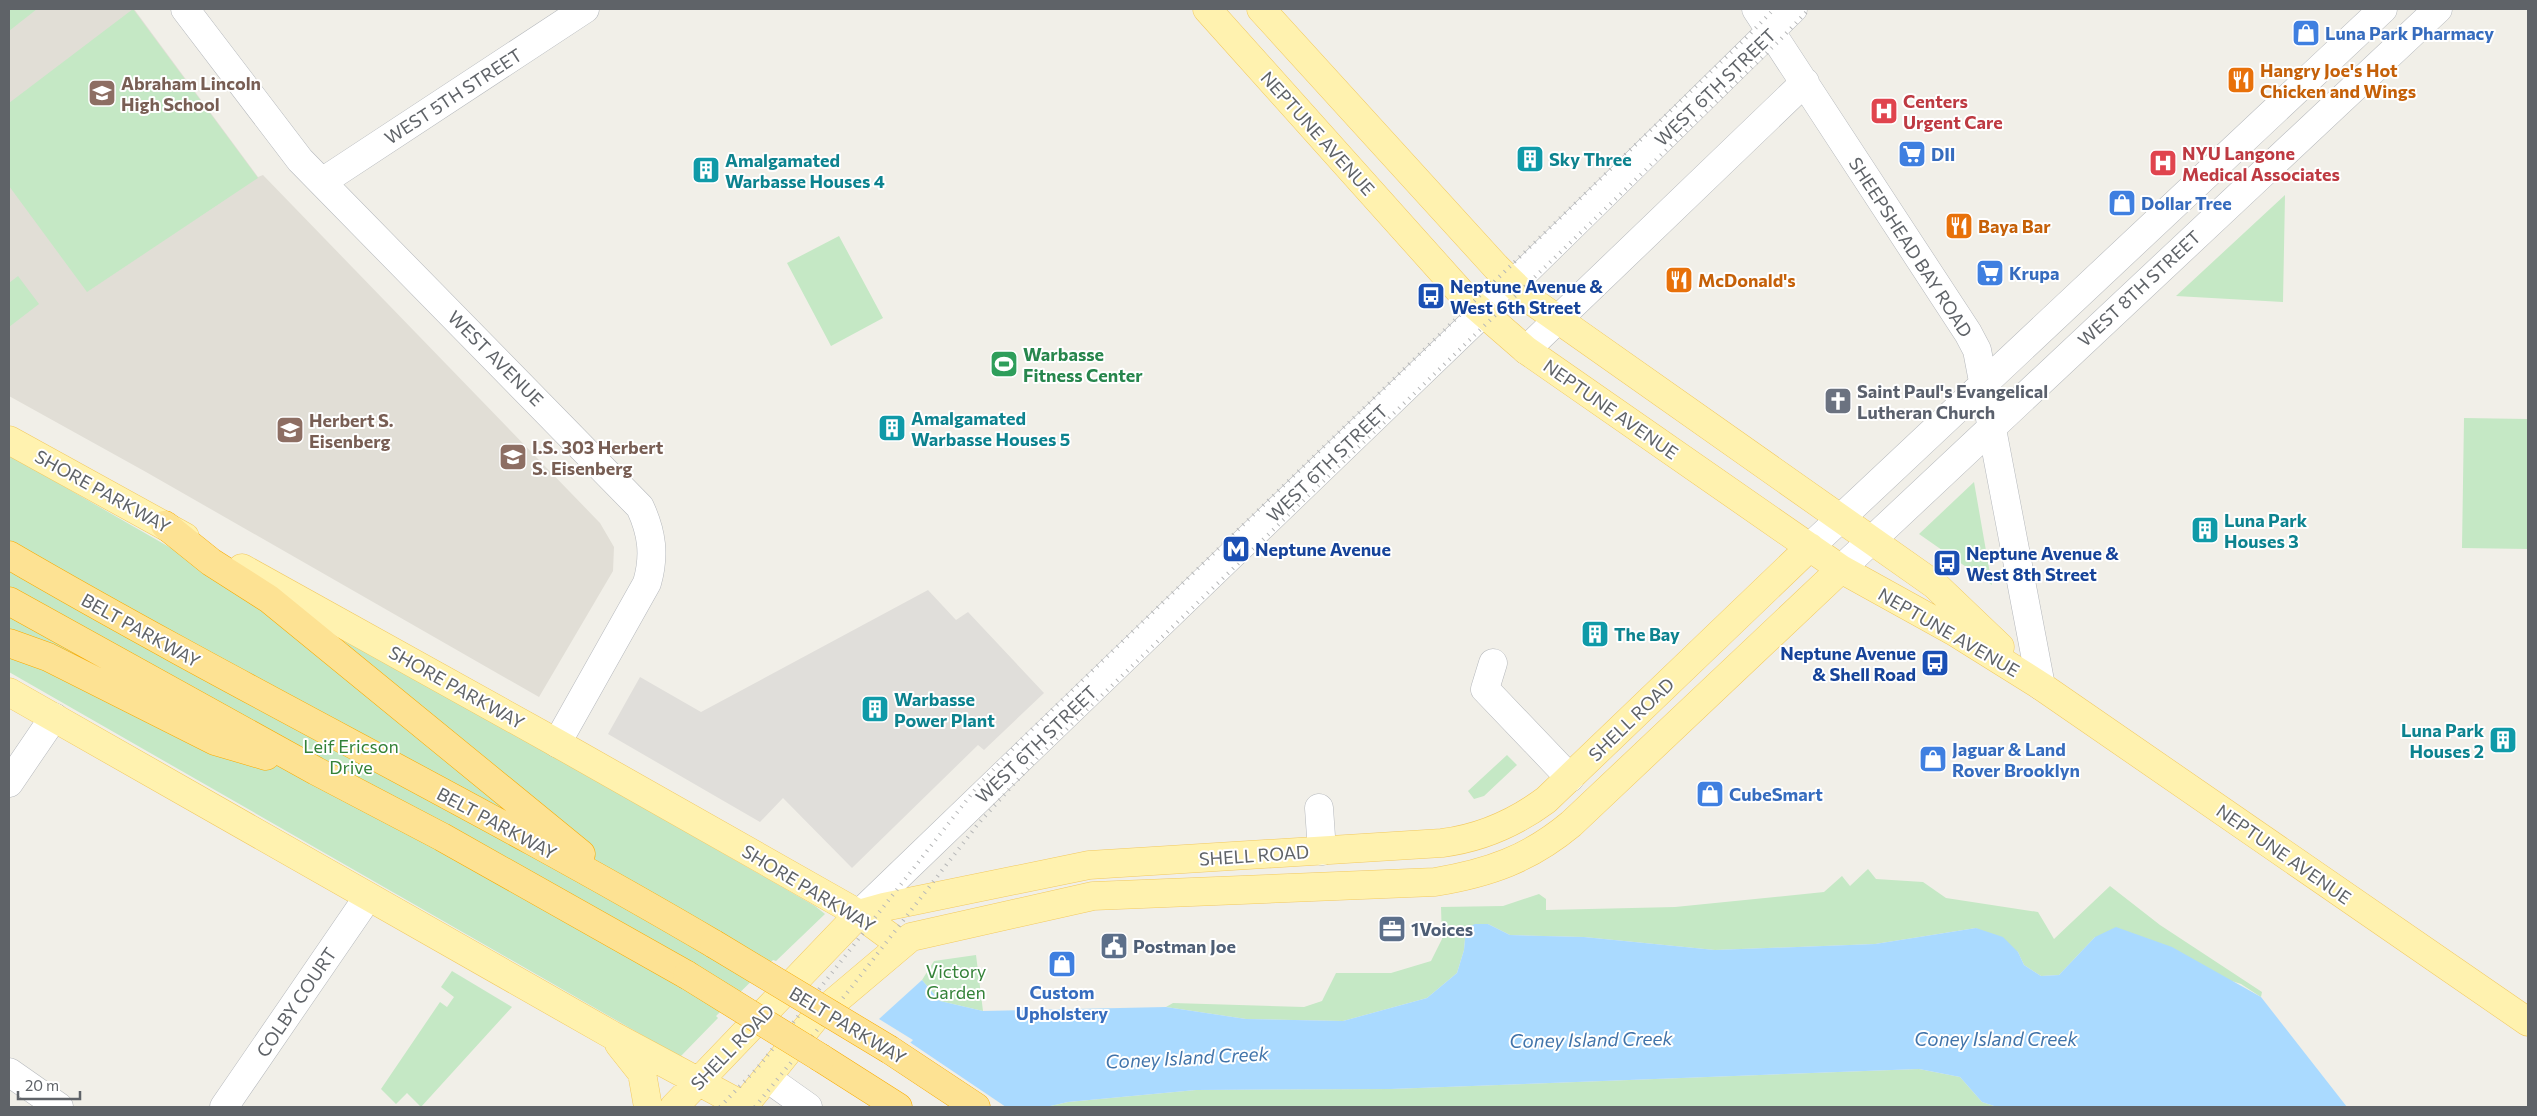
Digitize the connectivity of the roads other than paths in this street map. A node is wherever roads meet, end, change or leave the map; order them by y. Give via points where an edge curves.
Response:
1 (185, 9) edge
2 (585, 9) edge
3 (1207, 9) edge
4 (1261, 9) edge
5 (1756, 9) edge
6 (1793, 9) edge
7 (2382, 9) edge
8 (2438, 9) edge
9 (1772, 32) junction
10 (1805, 82) junction
11 (322, 182) junction
12 (1513, 284) junction
13 (1482, 314) junction
14 (1557, 320) junction
15 (1526, 350) junction
16 (1984, 384) junction
17 (1991, 427) junction
18 (9, 440) edge
19 (1840, 520) junction
20 (165, 525) junction
21 (1870, 541) junction
22 (1810, 548) junction
23 (9, 555) edge
24 (1841, 568) junction
25 (9, 601) edge
26 (9, 644) edge
27 (1493, 663) dead end
28 (2041, 686) junction
29 (9, 692) edge
30 (54, 717) junction
31 (558, 743) junction
32 (316, 771) junction
33 (1570, 778) junction
34 (9, 783) edge
35 (1319, 808) dead end
36 (1322, 851) junction
37 (368, 898) junction
38 (637, 899) junction
39 (859, 914) junction
40 (900, 944) junction
41 (2528, 1022) edge
42 (612, 1035) junction
43 (9, 1072) edge
44 (767, 1078) junction
45 (699, 1082) junction
46 (59, 1107) edge
47 (224, 1107) edge
48 (648, 1107) edge
49 (674, 1107) edge
50 (744, 1107) edge
51 (808, 1107) edge
52 (898, 1107) edge
53 (976, 1107) edge

1 - 11 street, WEST AVENUE via 300,160
2 - 11 street, WEST 5TH STREET
3 - 13 main road, NEPTUNE AVENUE
4 - 12 main road, NEPTUNE AVENUE
5 - 9 street, SHEEPSHEAD BAY ROAD
6 - 9 street, WEST 6TH STREET
7 - 16 street, WEST 8TH STREET
8 - 17 street, WEST 8TH STREET
9 - 10 street, SHEEPSHEAD BAY ROAD
9 - 12 street, WEST 6TH STREET
10 - 14 street
10 - 16 street, SHEEPSHEAD BAY ROAD via 1968,333 1977,350
11 - 31 street, WEST AVENUE via 629,494 640,507 650,528 652,568 647,583
12 - 13 street, WEST 6TH STREET
12 - 14 main road, NEPTUNE AVENUE
13 - 15 main road, NEPTUNE AVENUE
13 - 39 street, WEST 6TH STREET
14 - 15 street
14 - 19 main road, NEPTUNE AVENUE
15 - 22 main road, NEPTUNE AVENUE
16 - 17 street, SHEEPSHEAD BAY ROAD
16 - 19 street, WEST 8TH STREET
17 - 21 street, WEST 8TH STREET
17 - 28 street, SHEEPSHEAD BAY ROAD
18 - 20 main road, SHORE PARKWAY
19 - 21 main road, NEPTUNE AVENUE
19 - 22 street, WEST 8TH STREET
20 - 31 main road, SHORE PARKWAY
20 - 38 highway via 211,562 269,599
21 - 24 street, WEST 8TH STREET
21 - 28 main road, NEPTUNE AVENUE via 1935,585
22 - 24 main road, NEPTUNE AVENUE
22 - 33 main road, SHELL ROAD
23 - 38 highway, BELT PARKWAY
24 - 28 main road, NEPTUNE AVENUE via 1953,631
24 - 40 main road, SHELL ROAD via 1553,840 1505,866 1474,876 1435,882 1092,896 911,937
25 - 32 highway
26 - 32 highway via 48,657 215,741
27 - 33 street via 1485,690
28 - 41 main road, NEPTUNE AVENUE
29 - 30 main road
30 - 34 street
30 - 37 main road
31 - 39 main road, SHORE PARKWAY
32 - 52 highway, bridge via 442,837 687,975
33 - 36 main road, SHELL ROAD via 1528,814 1479,836 1442,843
35 - 36 street
36 - 39 main road, SHELL ROAD via 1089,864
37 - 42 main road
37 - 47 street, COLBY COURT
38 - 53 highway, BELT PARKWAY, bridge via 890,1050
39 - 40 main road, SHORE PARKWAY
39 - 45 main road, SHELL ROAD
40 - 44 main road, SHELL ROAD via 815,1018
42 - 45 main road
42 - 48 main road via 642,1072
43 - 46 street
44 - 50 main road, SHELL ROAD
44 - 51 street
45 - 49 main road, SHELL ROAD
45 - 50 main road

